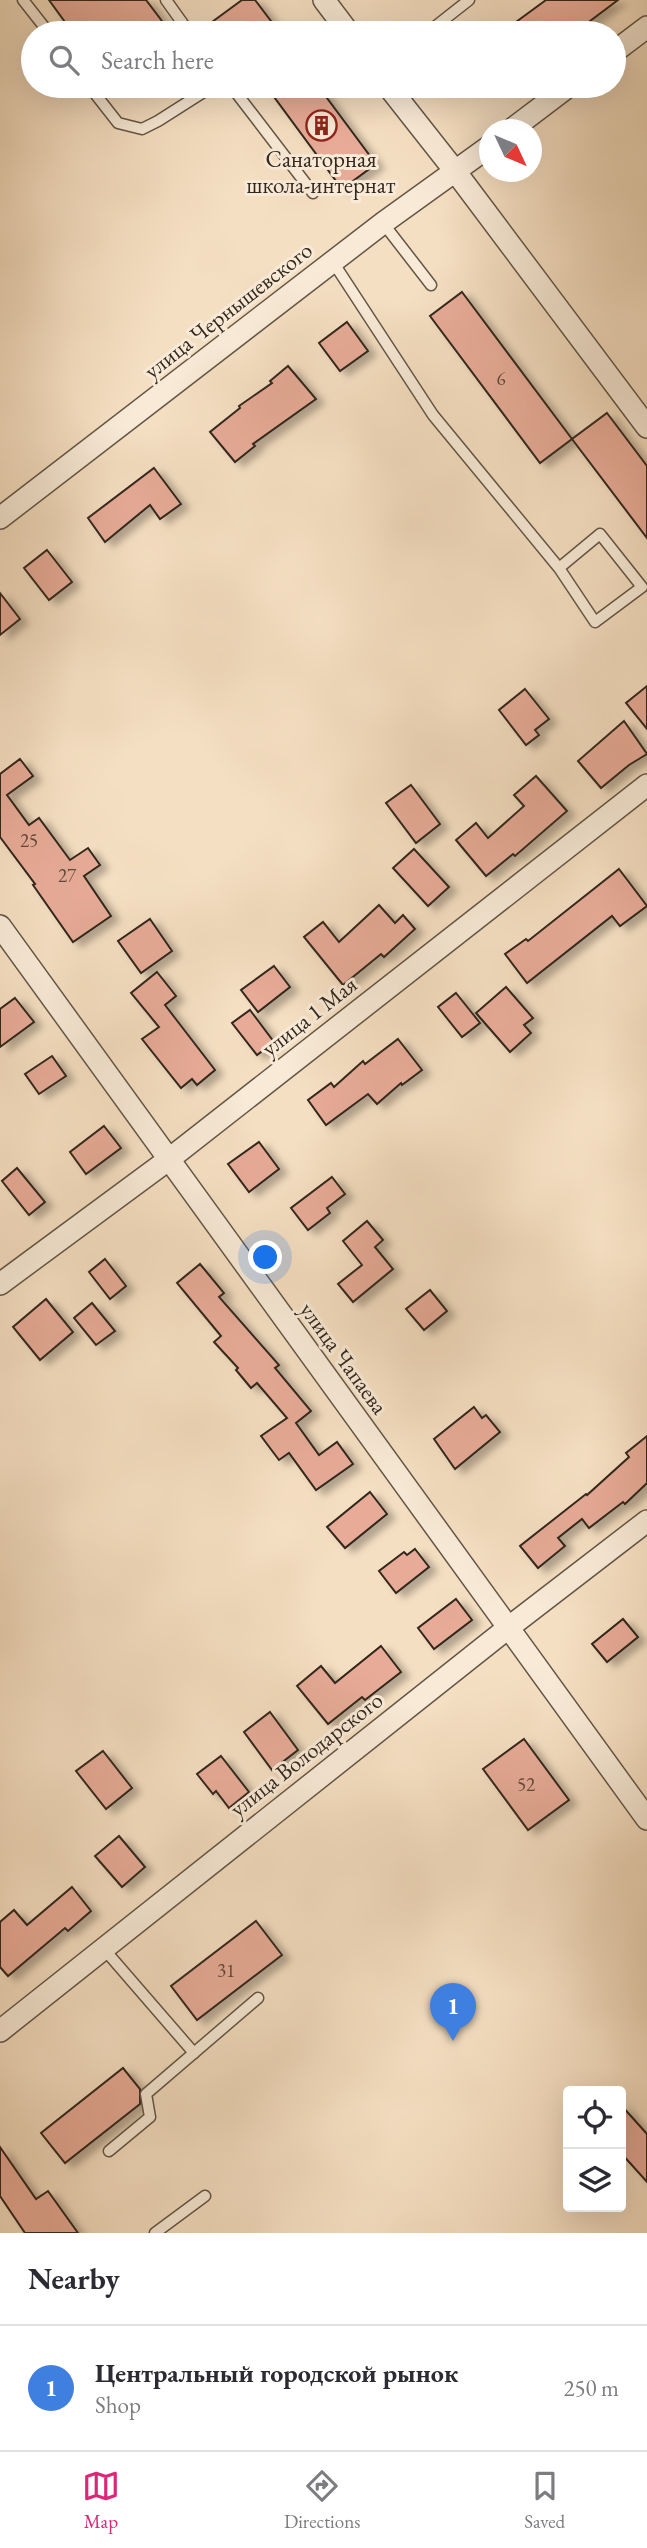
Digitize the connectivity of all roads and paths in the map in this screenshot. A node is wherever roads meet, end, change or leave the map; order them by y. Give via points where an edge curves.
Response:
1 (23, 0) edge
2 (166, 0) edge
3 (324, 0) edge
4 (469, 0) edge
5 (40, 21) edge
6 (180, 21) edge
7 (340, 21) edge
8 (442, 21) edge
9 (647, 27) edge
10 (626, 43) edge
11 (98, 98) edge
12 (194, 98) edge
13 (240, 98) edge
14 (397, 98) edge
15 (553, 98) edge
16 (526, 119) edge
17 (479, 154) edge
18 (455, 172) junction
19 (313, 193) dead end
20 (383, 223) junction
21 (333, 262) junction
22 (431, 285) dead end
23 (647, 427) edge
24 (0, 518) edge
25 (559, 568) junction
26 (647, 785) edge
27 (0, 926) edge
28 (167, 1160) junction
29 (0, 1284) edge
30 (647, 1521) edge
31 (508, 1628) junction
32 (647, 1819) edge
33 (104, 1949) junction
34 (258, 1998) dead end
35 (0, 2031) edge
36 (194, 2053) junction
37 (109, 2151) dead end
38 (205, 2196) dead end
39 (155, 2233) edge

1 - 5 lane
2 - 6 lane
3 - 7 street
4 - 8 lane
9 - 10 street
11 - 12 lane via 118,123 142,129
13 - 19 lane
14 - 18 street
15 - 16 street
17 - 18 street, улица Чернышевского
18 - 20 street, улица Чернышевского
18 - 23 street
20 - 21 street, улица Чернышевского
20 - 22 lane
21 - 24 street, улица Чернышевского
21 - 25 lane via 433,415
25 - 25 lane via 595,622 642,587 600,534
26 - 28 street, улица 1 Мая
27 - 28 street, улица Чапаева
28 - 29 street, улица 1 Мая
28 - 31 street, улица Чапаева
30 - 31 street, улица Володарского
31 - 32 street, улица Чапаева
31 - 33 street, улица Володарского
33 - 35 street, улица Володарского
33 - 36 lane
34 - 36 lane
36 - 37 lane via 146,2094 150,2117
38 - 39 lane

